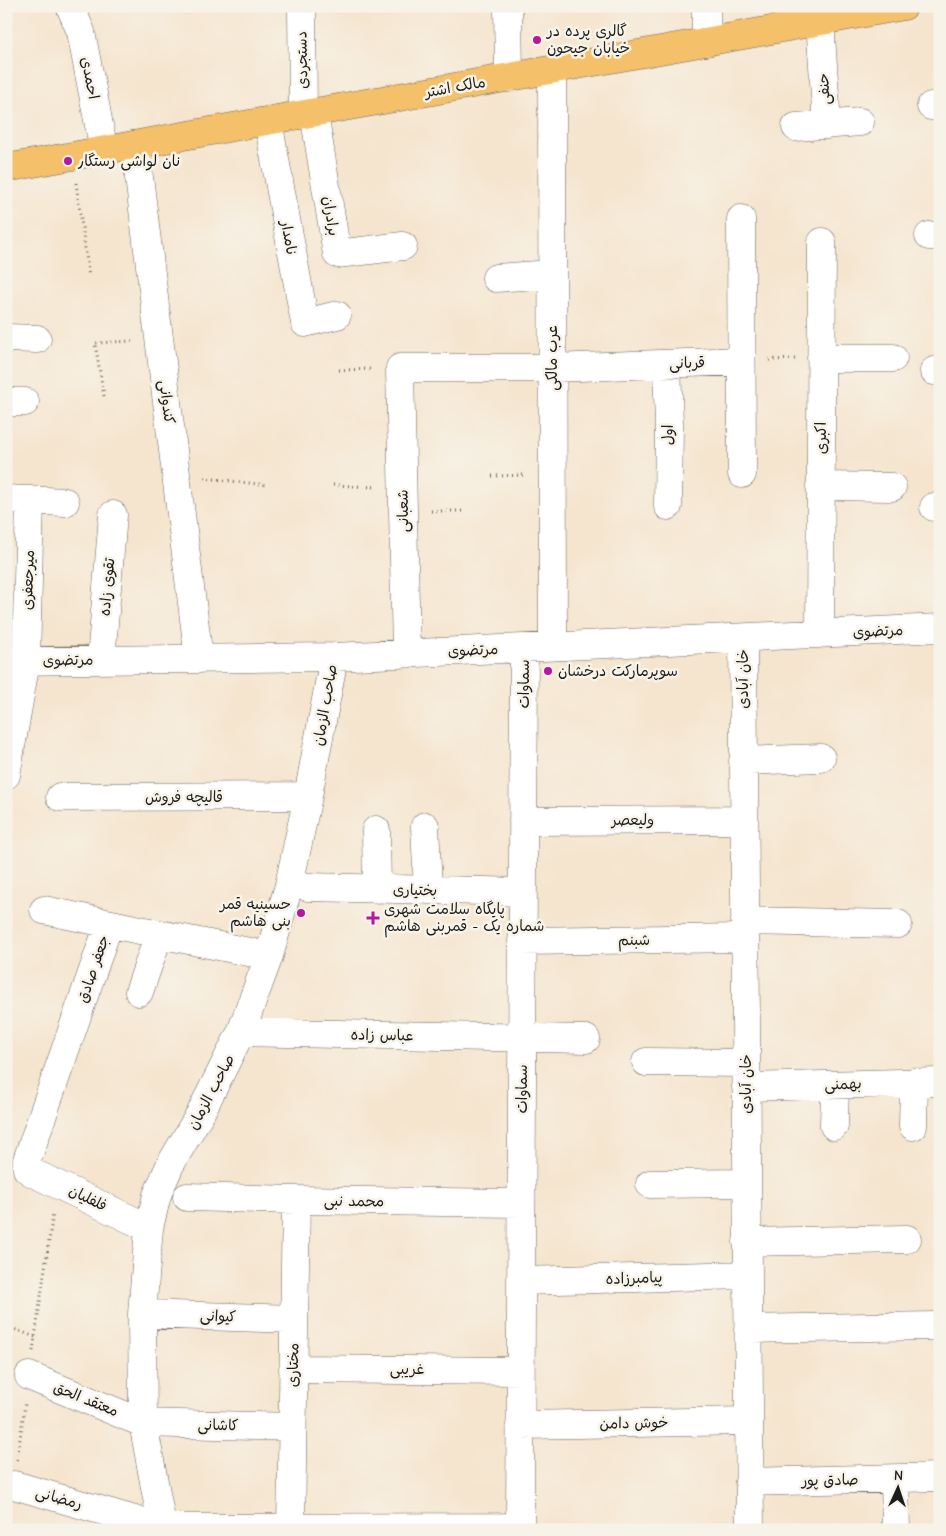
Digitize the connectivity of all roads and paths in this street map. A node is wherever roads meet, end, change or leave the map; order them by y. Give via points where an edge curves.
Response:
1 (70, 6) edge
2 (302, 6) edge
3 (508, 6) edge
4 (706, 6) edge
5 (904, 6) edge
6 (820, 21) junction
7 (706, 42) junction
8 (552, 70) junction
9 (509, 78) junction
10 (309, 114) junction
11 (268, 121) junction
12 (860, 122) dead end
13 (827, 125) junction
14 (796, 127) dead end
15 (135, 145) junction
16 (104, 151) junction
17 (72, 156) junction
18 (6, 168) edge
19 (741, 219) dead end
20 (822, 242) dead end
21 (403, 246) dead end
22 (552, 274) junction
23 (89, 277) dead end
24 (496, 278) dead end
25 (337, 315) dead end
26 (6, 338) edge
27 (37, 339) dead end
28 (160, 340) junction
29 (821, 358) junction
30 (893, 358) dead end
31 (741, 361) junction
32 (667, 364) junction
33 (400, 368) junction
34 (552, 368) junction
35 (339, 370) dead end
36 (104, 396) dead end
37 (552, 474) junction
38 (742, 474) dead end
39 (177, 475) junction
40 (492, 476) dead end
41 (268, 485) dead end
42 (333, 485) dead end
43 (820, 486) junction
44 (892, 486) dead end
45 (402, 487) junction
46 (18, 500) edge
47 (64, 502) dead end
48 (668, 506) dead end
49 (113, 515) dead end
50 (18, 545) edge
51 (940, 628) edge
52 (820, 634) junction
53 (743, 638) junction
54 (553, 646) junction
55 (524, 648) junction
56 (406, 653) junction
57 (334, 657) junction
58 (199, 659) junction
59 (101, 660) junction
60 (16, 661) edge
61 (822, 758) dead end
62 (743, 761) junction
63 (6, 775) edge
64 (308, 796) junction
65 (60, 797) dead end
66 (744, 820) junction
67 (523, 821) junction
68 (425, 826) dead end
69 (376, 830) dead end
70 (308, 887) dead end
71 (377, 889) junction
72 (428, 890) junction
73 (523, 892) junction
74 (44, 910) dead end
75 (109, 924) junction
76 (898, 924) dead end
77 (745, 929) junction
78 (159, 934) junction
79 (522, 941) junction
80 (269, 956) junction
81 (139, 992) dead end
82 (241, 1032) junction
83 (522, 1038) junction
84 (586, 1039) dead end
85 (646, 1062) dead end
86 (746, 1075) junction
87 (927, 1082) edge
88 (835, 1085) junction
89 (834, 1126) dead end
90 (913, 1126) dead end
91 (27, 1168) joint
92 (747, 1183) junction
93 (650, 1184) dead end
94 (187, 1196) dead end
95 (296, 1200) junction
96 (521, 1203) junction
97 (149, 1228) junction
98 (907, 1239) dead end
99 (747, 1242) junction
100 (747, 1275) junction
101 (521, 1281) junction
102 (142, 1314) junction
103 (294, 1319) junction
104 (6, 1326) edge
105 (937, 1326) dead end
106 (748, 1329) junction
107 (35, 1337) dead end
108 (293, 1369) junction
109 (520, 1371) junction
110 (29, 1376) dead end
111 (748, 1420) junction
112 (143, 1423) junction
113 (520, 1425) junction
114 (292, 1426) junction
115 (940, 1477) edge
116 (895, 1479) junction
117 (749, 1482) junction
118 (14, 1485) dead end
119 (520, 1528) edge
120 (162, 1529) edge
121 (291, 1529) edge
122 (750, 1530) edge
123 (896, 1530) edge

1 - 16 street, احمدی via 81,32
2 - 10 street, دستجردی
3 - 9 street
4 - 7 street
5 - 6 main road, مالک اشتر
6 - 7 main road, مالک اشتر
6 - 13 street, حنفی
7 - 8 main road, مالک اشتر
8 - 9 main road, مالک اشتر
8 - 22 street, عرب مالکی
9 - 10 main road, مالک اشتر
10 - 11 main road, مالک اشتر
10 - 21 street, برادران via 337,254
11 - 15 main road, مالک اشتر
11 - 25 street, نامدار via 305,323
12 - 13 street, حنفی
13 - 14 street
15 - 16 main road, مالک اشتر
15 - 28 street, کندوانی
16 - 17 main road, مالک اشتر
17 - 18 main road, مالک اشتر
17 - 23 path
19 - 31 street
20 - 29 street, اکبری
22 - 24 street
22 - 34 street, عرب مالکی
26 - 27 street
28 - 36 path via 95,343
28 - 39 street, کندوانی
29 - 30 street
29 - 31 path
29 - 43 street, اکبری
31 - 32 street, قربانی
31 - 38 street
32 - 34 street, قربانی
32 - 48 street, اول
33 - 34 street, قربانی
33 - 35 path
33 - 45 street, شعبانی
34 - 37 street, عرب مالکی
37 - 40 path
37 - 54 street, عرب مالکی
39 - 41 path
39 - 58 street, کندوانی
42 - 45 path
43 - 44 street
43 - 52 street, اکبری
45 - 56 street, شعبانی
46 - 47 street
46 - 50 street, میرجعفری
49 - 59 street, تقوی زاده
50 - 60 street, میرجعفری
51 - 52 street, مرتضوی
52 - 53 street, مرتضوی
53 - 54 street, مرتضوی
53 - 62 street, خان آبادی
54 - 55 street, مرتضوی
55 - 56 street, مرتضوی
55 - 67 street, سماوات
56 - 57 street, مرتضوی
57 - 58 street, مرتضوی
57 - 64 street, صاحب الزمان
58 - 59 street, مرتضوی
59 - 60 street, مرتضوی
60 - 63 street, میرجعفری
61 - 62 street
62 - 66 street, خان آبادی
64 - 65 street, قالیچه فروش
64 - 80 street, صاحب الزمان via 289,885
66 - 67 street, ولیعصر
66 - 77 street, خان آبادی
67 - 73 street, سماوات
68 - 72 street
69 - 71 street
70 - 71 street, بختیاری
71 - 72 street, بختیاری
72 - 73 street, بختیاری
73 - 79 street, سماوات
74 - 75 street
75 - 78 street, جعفر صادق
75 - 91 street, جعفر صادق via 27,1160
76 - 77 street, شبنم
77 - 79 street, شبنم
77 - 86 street, خان آبادی
78 - 80 street, جعفر صادق
78 - 81 street
79 - 83 street, سماوات
80 - 82 street, صاحب الزمان
82 - 83 street, عباس زاده
82 - 97 street, صاحب الزمان via 170,1165 157,1195
83 - 84 street, عباس زاده
83 - 96 street, سماوات
85 - 86 street, بهمنی
86 - 88 street, بهمنی
86 - 92 street, خان آبادی
87 - 88 street, بهمنی
87 - 90 street
88 - 89 street
91 - 97 street, فلفلیان
92 - 93 street
92 - 99 street, خان آبادی
94 - 95 street, محمد نبی
95 - 96 street, محمد نبی
95 - 103 street, مختاری
96 - 101 street, سماوات
97 - 102 street, صاحب الزمان
98 - 99 street
99 - 100 street, خان آبادی
100 - 101 street, پیامبرزاده
100 - 106 street, خان آبادی
101 - 109 street, سماوات
102 - 103 street, کیوانی
102 - 112 street, صاحب الزمان
103 - 108 street, مختاری
104 - 107 path
105 - 106 street
106 - 111 street, خان آبادی
108 - 109 street, غریبی
108 - 114 street, مختاری
109 - 113 street, سماوات
110 - 112 street, معتقد الحق
111 - 113 street, خوش دامن
111 - 117 street, خان آبادی
112 - 114 street, کاشانی
112 - 120 street, صاحب الزمان
113 - 119 street, سماوات
114 - 121 street, مختاری
115 - 116 street, صادق پور
116 - 117 street, صادق پور
116 - 123 street
117 - 122 street, خان آبادی
118 - 120 street, رمضانی
119 - 121 street, رمضانی
120 - 121 street, رمضانی

